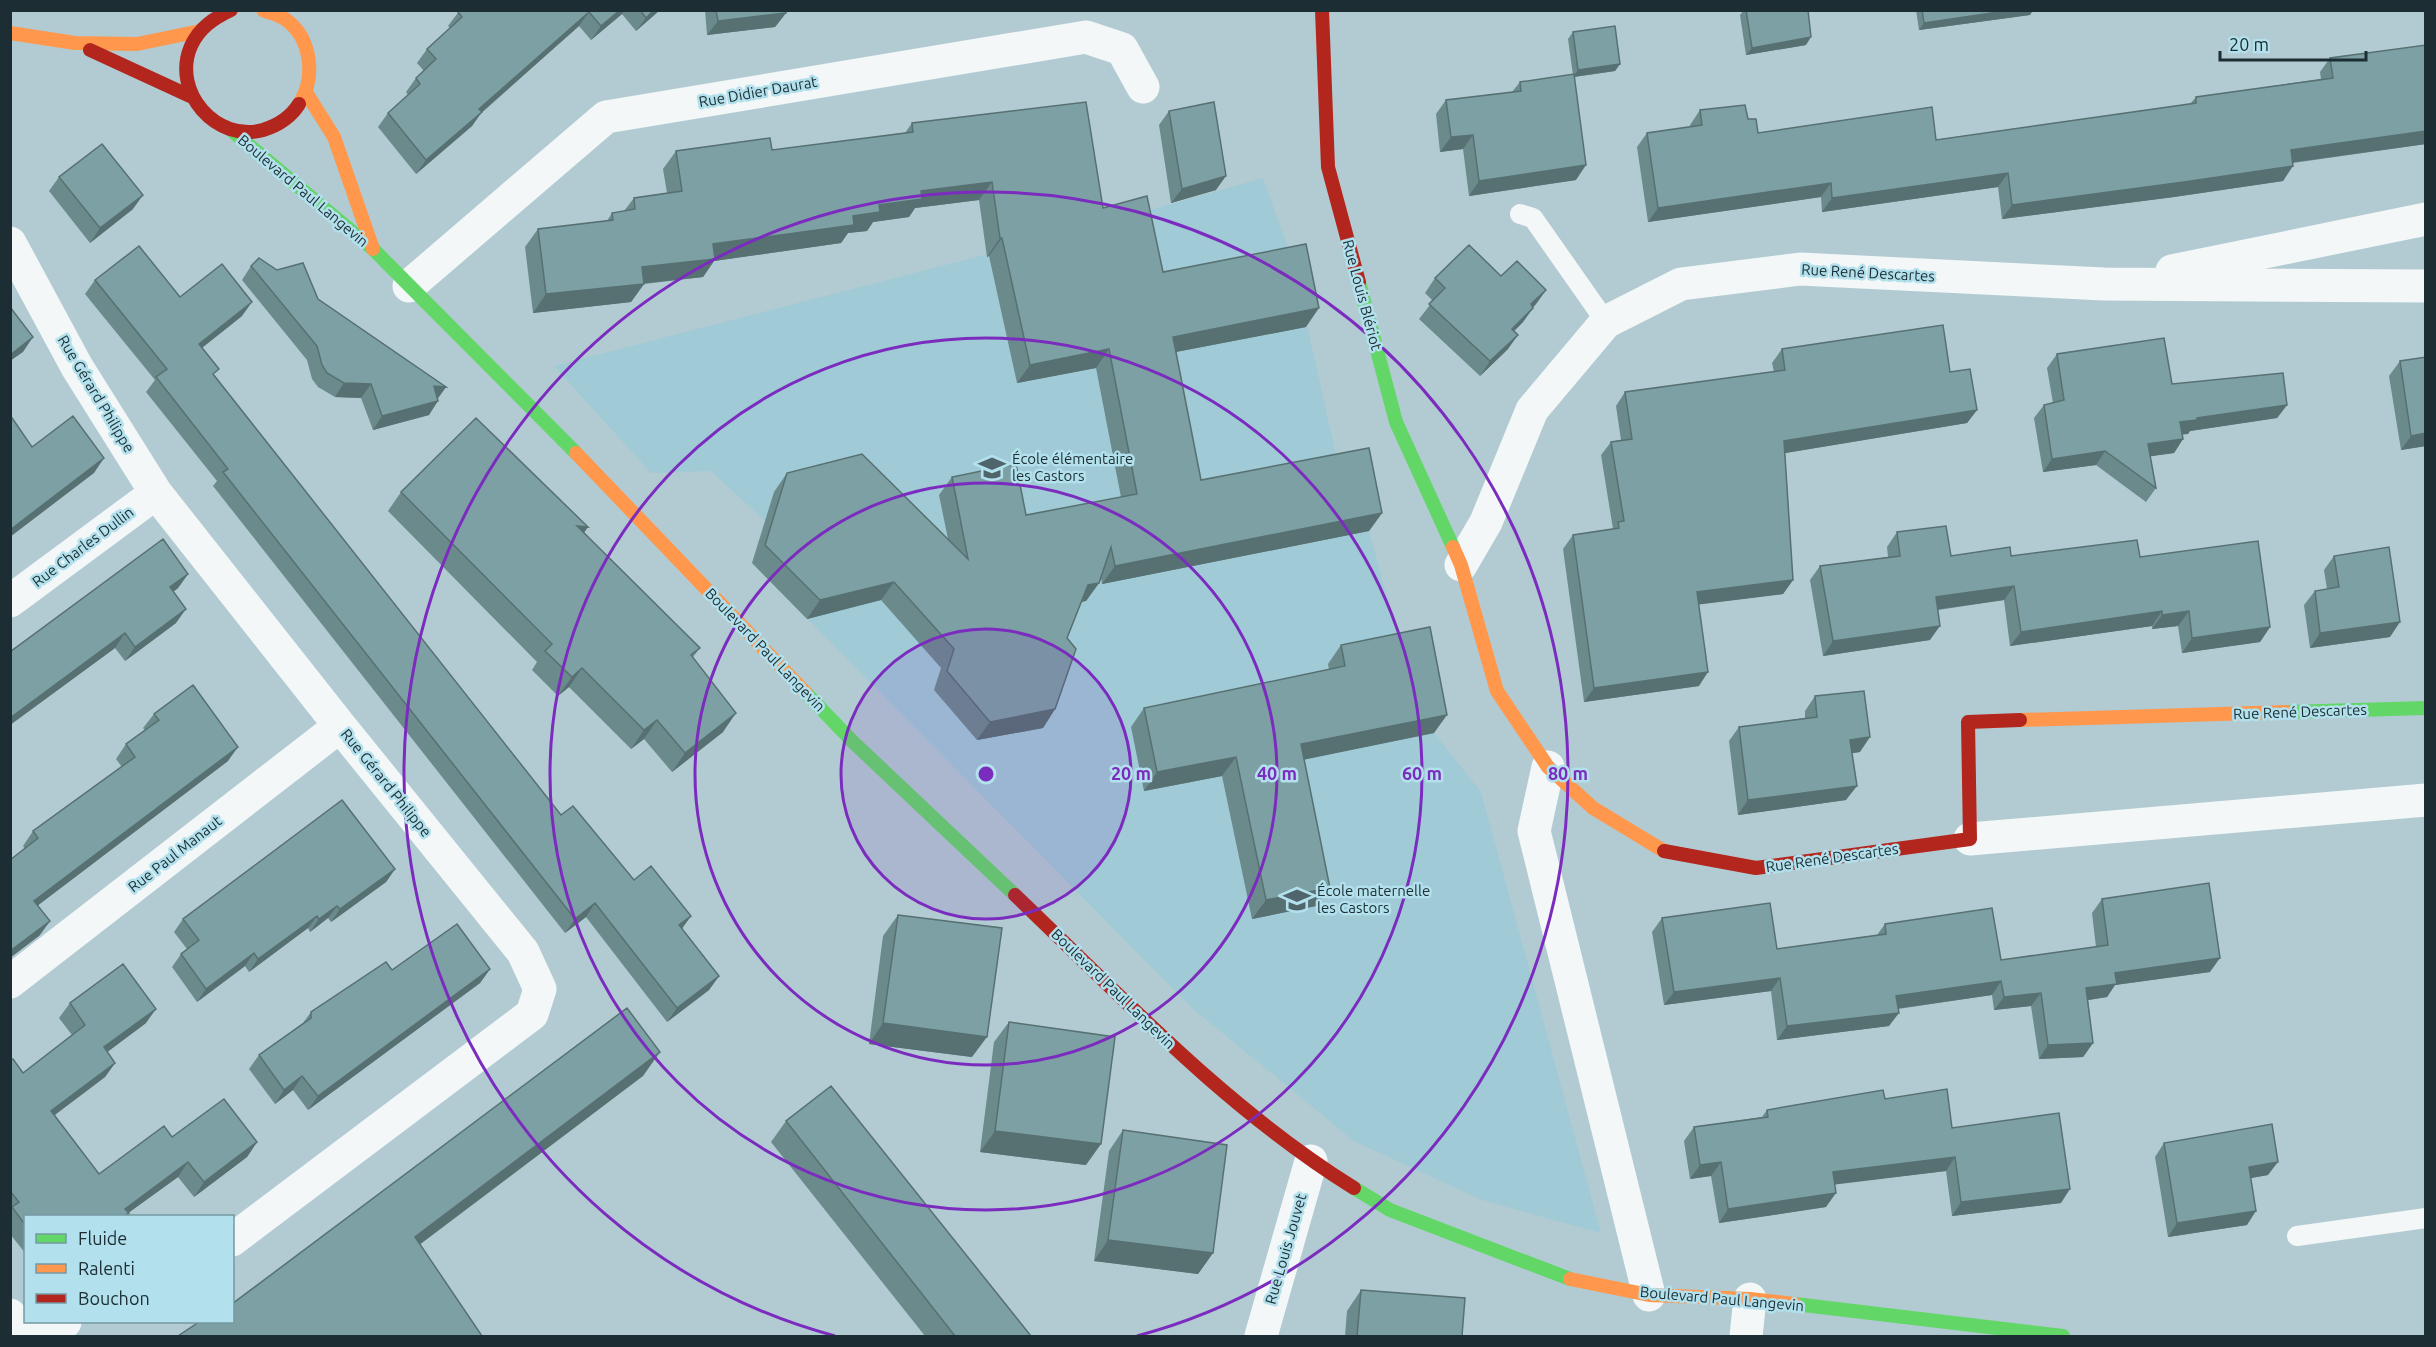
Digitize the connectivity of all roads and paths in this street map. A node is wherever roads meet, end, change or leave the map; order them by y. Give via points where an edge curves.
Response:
1 (231, 10) edge
2 (263, 10) edge
3 (1322, 10) edge
4 (307, 19) dead end
5 (200, 31) junction
6 (10, 33) edge
7 (301, 37) junction
8 (75, 43) junction
9 (1143, 87) dead end
10 (307, 94) junction
11 (192, 97) junction
12 (232, 131) junction
13 (1520, 213) dead end
14 (2426, 219) edge
15 (10, 243) edge
16 (374, 250) junction
17 (2104, 285) junction
18 (409, 286) junction
19 (2426, 286) edge
20 (1605, 322) junction
21 (156, 493) junction
22 (1461, 565) junction
23 (10, 601) edge
24 (2426, 708) edge
25 (340, 726) junction
26 (1548, 768) junction
27 (2426, 800) edge
28 (1970, 839) junction
29 (10, 982) edge
30 (1311, 1161) junction
31 (2426, 1218) edge
32 (2296, 1236) dead end
33 (234, 1238) edge
34 (1649, 1295) junction
35 (1750, 1299) junction
36 (10, 1316) edge
37 (63, 1323) edge
38 (26, 1336) edge
39 (33, 1336) edge
40 (1261, 1336) edge
41 (1746, 1336) edge
42 (2063, 1336) edge

1 - 5 street
2 - 7 street via 288,22
3 - 22 street, Rue Louis Blériot via 1328,167 1396,422
4 - 7 street
5 - 8 street via 137,44
5 - 11 street via 186,59
6 - 8 street
7 - 10 street via 310,55
8 - 11 street
9 - 18 street, Rue Didier Daurat via 1122,49 1086,37 606,117
10 - 12 street via 298,110 276,126 250,133
10 - 16 street, Boulevard Paul Langevin via 334,137
11 - 12 street, Boulevard Paul Langevin via 216,124
12 - 16 street, Boulevard Paul Langevin
13 - 20 lane via 1533,218
14 - 17 street, Rue René Descartes
15 - 21 street, Rue Gérard Philippe via 77,367
16 - 18 street, Boulevard Paul Langevin
17 - 19 street, Rue René Descartes
17 - 20 street, Rue René Descartes via 1800,269 1681,284
18 - 30 street, Boulevard Paul Langevin via 604,481 852,741 1214,1084
20 - 22 street, Rue René Descartes via 1532,410 1486,522
21 - 23 street, Rue Charles Dullin
21 - 25 street, Rue Gérard Philippe
22 - 26 street, Rue René Descartes via 1497,691
24 - 28 street, Rue René Descartes via 1968,723
25 - 29 street, Rue Paul Manaut
25 - 33 street, Rue Gérard Philippe via 523,952 540,989 532,1014
26 - 28 street, Rue René Descartes via 1593,808 1667,853 1678,855 1756,868
26 - 34 street via 1534,831
27 - 28 street, Rue René Descartes
30 - 34 street, Boulevard Paul Langevin via 1390,1210 1565,1278
30 - 40 street, Rue Louis Jouvet
31 - 32 lane
34 - 35 street, Boulevard Paul Langevin
35 - 41 street
35 - 42 street, Boulevard Paul Langevin
36 - 38 street
37 - 39 street

